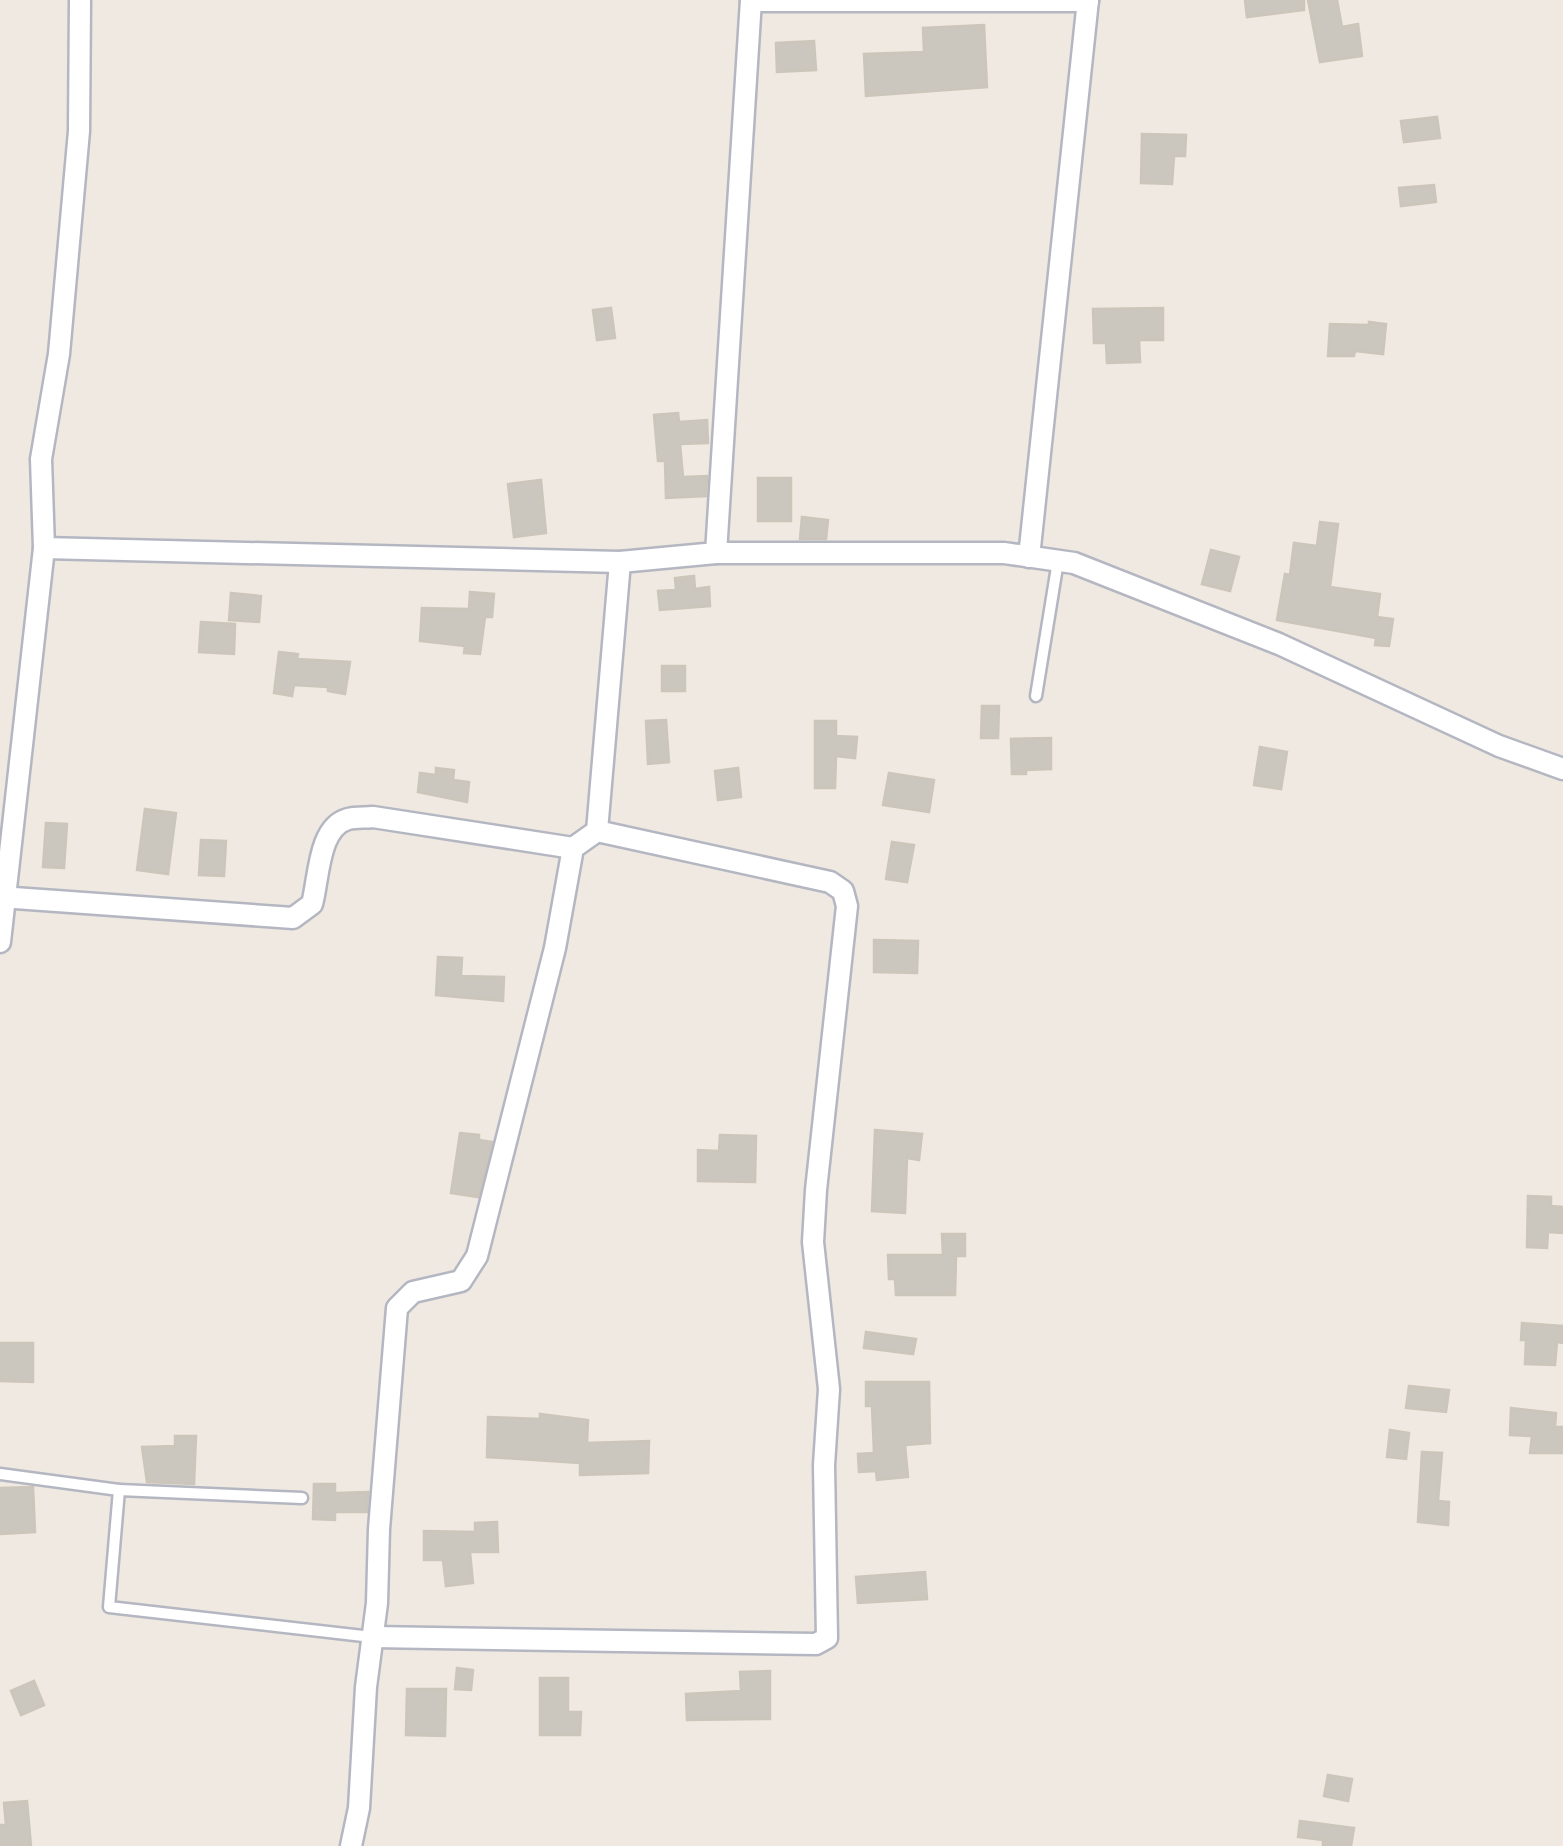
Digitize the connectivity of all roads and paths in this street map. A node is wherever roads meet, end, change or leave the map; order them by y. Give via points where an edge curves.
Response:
1 (80, 0) edge
2 (751, 0) edge
3 (1088, 0) edge
4 (44, 548) junction
5 (716, 553) junction
6 (1029, 557) junction
7 (1058, 561) junction
8 (620, 562) junction
9 (1036, 696) dead end
10 (1563, 769) edge
11 (597, 832) junction
12 (573, 848) junction
13 (2, 897) edge
14 (0, 942) edge
15 (0, 1474) edge
16 (119, 1490) junction
17 (302, 1498) dead end
18 (373, 1637) junction
19 (352, 1846) edge

1 - 4 street via 79,130 59,354 41,459
2 - 3 street
2 - 5 street
3 - 6 street
4 - 8 street
4 - 13 street
5 - 6 street
5 - 8 street
6 - 7 street
7 - 9 lane
7 - 10 street via 1279,644 1498,746
8 - 11 street
11 - 12 street
11 - 18 street via 830,882 844,891 814,1242 829,1389 827,1638 816,1644
12 - 13 street via 372,817 347,819 326,841 312,904 294,918
12 - 18 street via 555,948 478,1256 461,1281 414,1292 397,1308
13 - 14 street
15 - 16 lane
16 - 17 lane
16 - 18 lane via 108,1607
18 - 19 street

